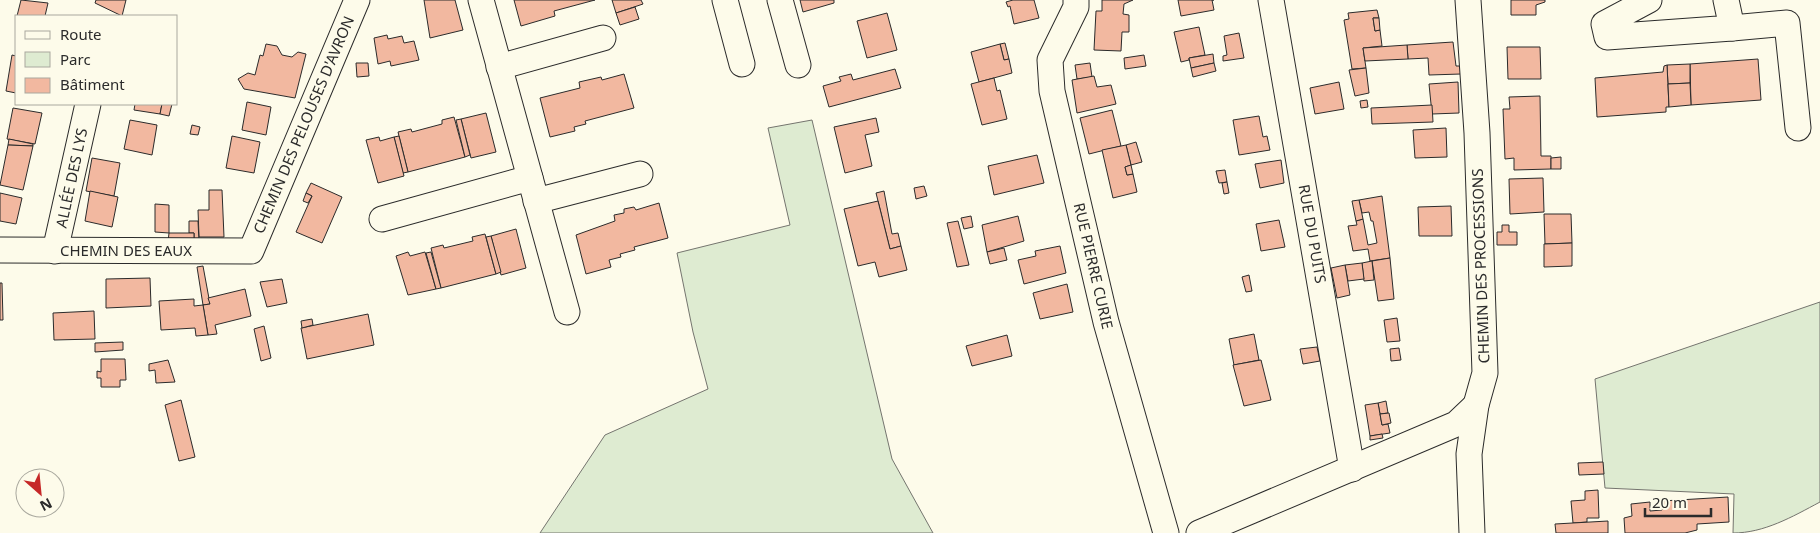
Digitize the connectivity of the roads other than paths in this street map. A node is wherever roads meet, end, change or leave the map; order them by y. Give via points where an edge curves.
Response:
1 (357, 0) edge
2 (481, 0) edge
3 (724, 0) edge
4 (780, 0) edge
5 (1076, 0) edge
6 (1271, 0) edge
7 (1468, 0) edge
8 (1649, 0) edge
9 (1726, 0) edge
10 (1732, 28) junction
11 (603, 38) dead end
12 (742, 64) dead end
13 (798, 65) dead end
14 (499, 67) junction
15 (88, 105) edge
16 (1798, 128) dead end
17 (640, 174) dead end
18 (533, 190) junction
19 (382, 219) dead end
20 (0, 250) edge
21 (55, 251) junction
22 (251, 251) joint
23 (567, 312) dead end
24 (1476, 404) junction
25 (1352, 469) junction
26 (1166, 533) edge
27 (1198, 533) edge
28 (1472, 533) edge

1 - 22 street, CHEMIN DES PELOUSES D'AVRON
2 - 14 street
3 - 12 street
4 - 13 street
5 - 26 street, RUE PIERRE CURIE via 1076,7 1050,60 1052,91 1106,322
6 - 25 street, RUE DU PUITS
7 - 24 street, CHEMIN DES PROCESSIONS via 1477,134 1484,373
8 - 10 street via 1604,24 1607,37
9 - 10 street
10 - 16 street via 1787,23
11 - 14 street
14 - 18 street
15 - 21 street, ALLÉE DES LYS
17 - 18 street
18 - 19 street
18 - 23 street
20 - 21 street, CHEMIN DES EAUX
21 - 22 street, CHEMIN DES EAUX
24 - 25 street via 1456,424
24 - 28 street, CHEMIN DES PROCESSIONS via 1470,454
25 - 27 street

